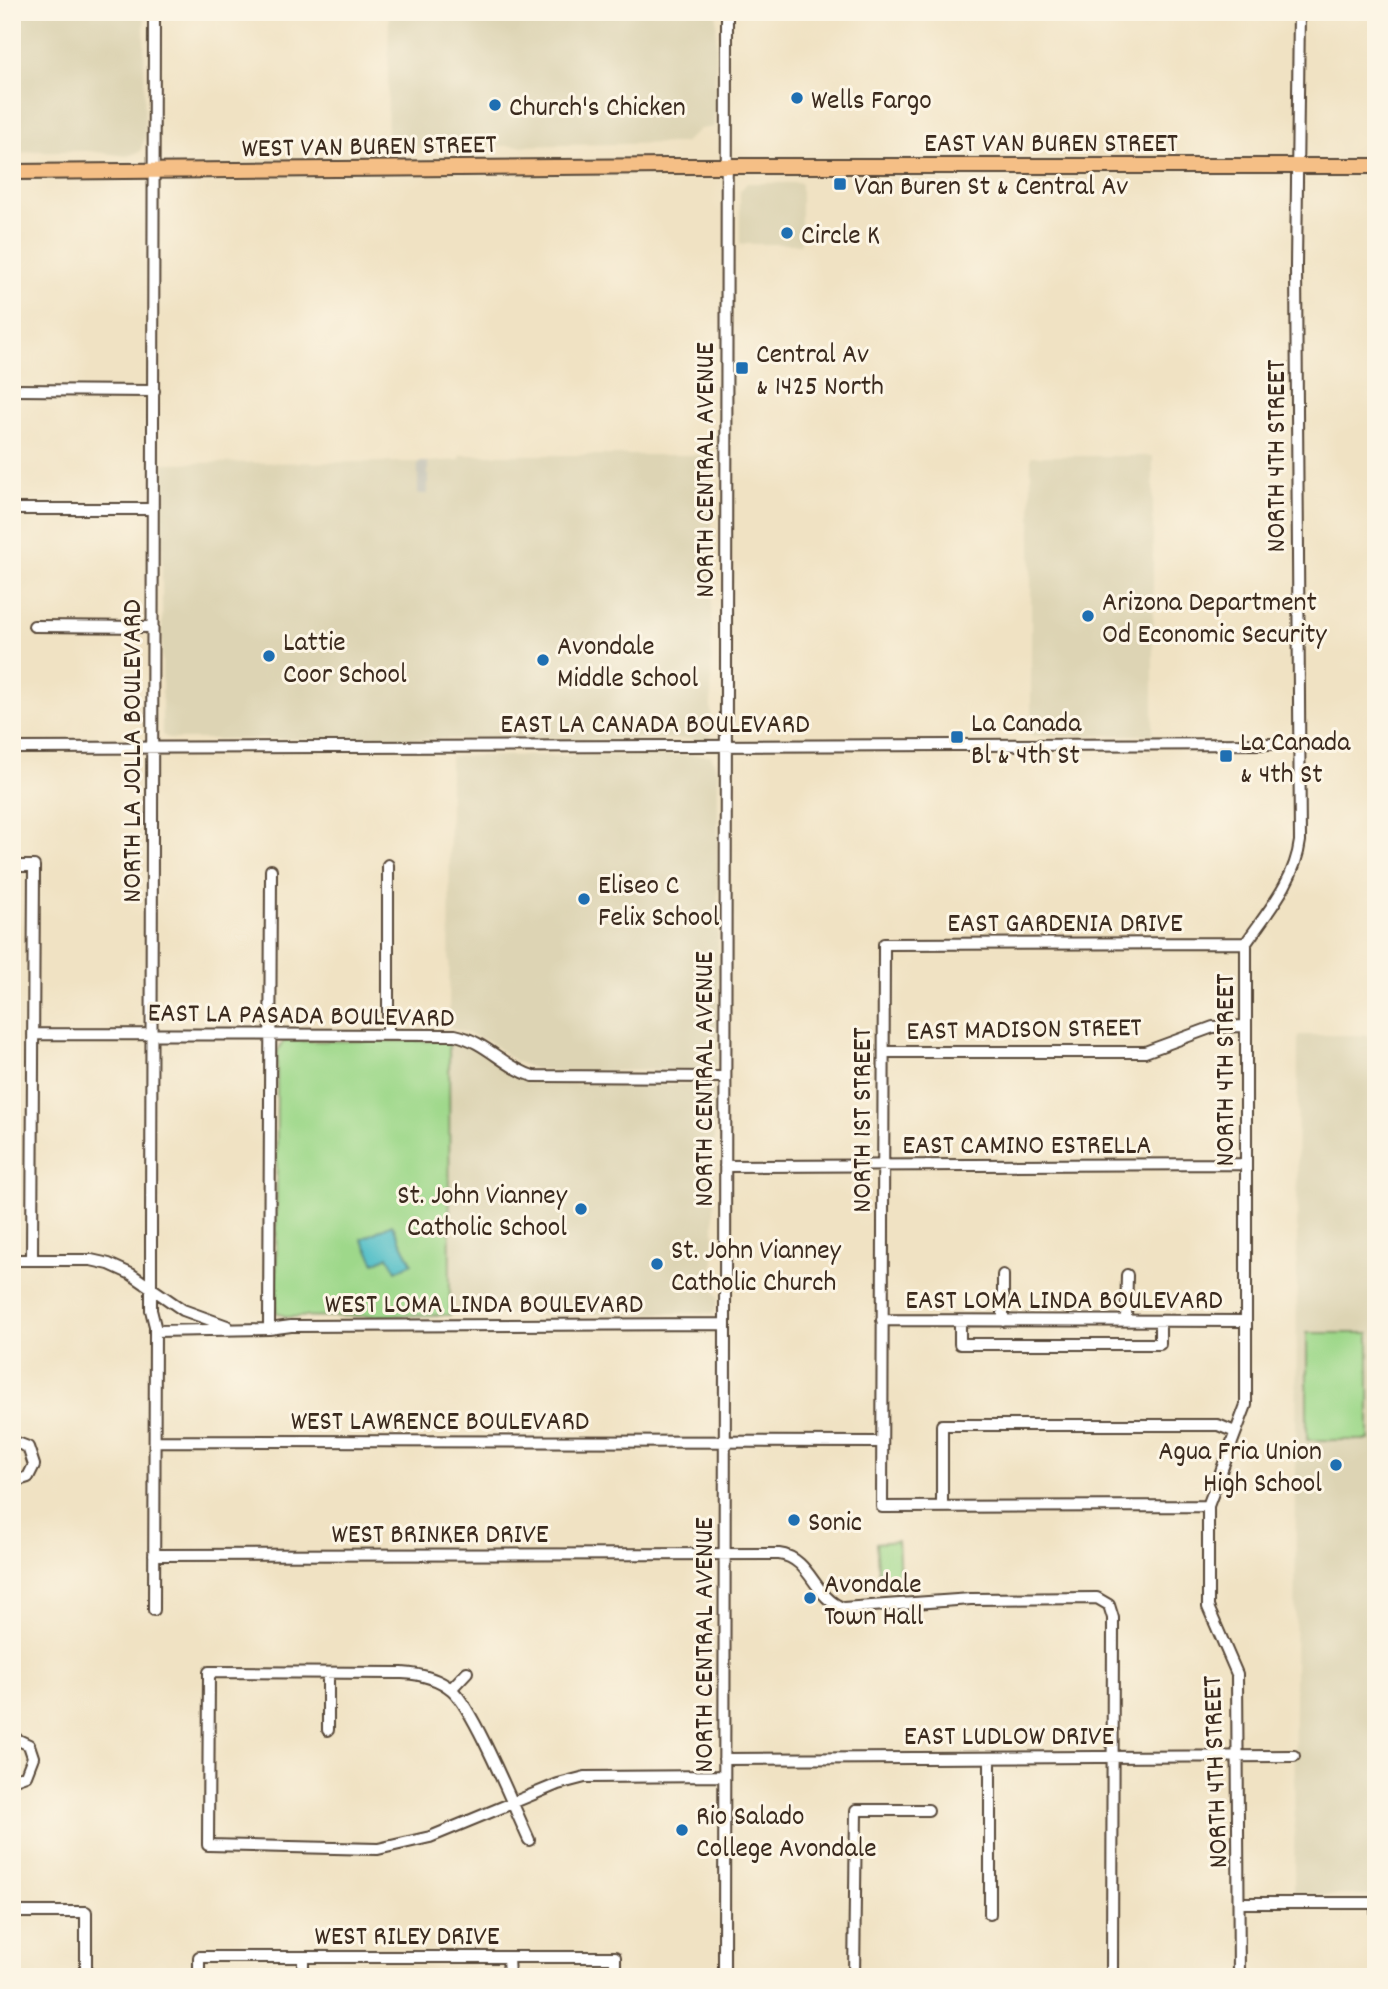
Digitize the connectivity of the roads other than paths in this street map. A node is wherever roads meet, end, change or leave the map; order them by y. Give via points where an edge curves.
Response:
1 (154, 12) edge
2 (727, 12) edge
3 (1299, 12) edge
4 (726, 166) junction
5 (1297, 166) junction
6 (1376, 166) edge
7 (154, 171) junction
8 (12, 172) edge
9 (12, 390) edge
10 (154, 391) junction
11 (12, 509) edge
12 (153, 509) junction
13 (34, 626) dead end
14 (152, 627) junction
15 (1298, 744) junction
16 (726, 745) junction
17 (152, 747) junction
18 (12, 748) edge
19 (388, 865) dead end
20 (12, 866) edge
21 (271, 870) dead end
22 (1246, 943) junction
23 (884, 944) joint
24 (1245, 1026) junction
25 (33, 1034) junction
26 (152, 1034) junction
27 (271, 1034) junction
28 (388, 1034) junction
29 (884, 1052) junction
30 (724, 1077) junction
31 (1246, 1164) junction
32 (725, 1166) junction
33 (883, 1166) junction
34 (32, 1260) junction
35 (12, 1261) edge
36 (1003, 1275) dead end
37 (1127, 1275) dead end
38 (151, 1288) junction
39 (1126, 1320) junction
40 (882, 1321) junction
41 (960, 1321) junction
42 (1003, 1321) junction
43 (1160, 1321) junction
44 (1246, 1321) junction
45 (725, 1324) junction
46 (269, 1329) junction
47 (243, 1330) junction
48 (155, 1331) junction
49 (1235, 1432) junction
50 (12, 1441) edge
51 (156, 1441) junction
52 (882, 1442) junction
53 (725, 1443) junction
54 (12, 1482) edge
55 (1208, 1506) junction
56 (942, 1507) junction
57 (725, 1554) junction
58 (155, 1555) junction
59 (153, 1610) dead end
60 (467, 1672) dead end
61 (328, 1673) junction
62 (451, 1689) junction
63 (328, 1730) dead end
64 (12, 1737) edge
65 (1114, 1756) junction
66 (1239, 1756) junction
67 (1294, 1756) dead end
68 (990, 1758) junction
69 (724, 1759) junction
70 (724, 1776) junction
71 (12, 1780) edge
72 (512, 1803) junction
73 (928, 1810) dead end
74 (529, 1840) dead end
75 (1239, 1903) junction
76 (1376, 1903) edge
77 (12, 1912) edge
78 (1376, 1913) edge
79 (990, 1914) dead end
80 (303, 1957) junction
81 (509, 1957) junction
82 (1376, 1961) edge
83 (86, 1977) edge
84 (199, 1977) edge
85 (303, 1977) edge
86 (509, 1977) edge
87 (614, 1977) edge
88 (724, 1977) edge
89 (854, 1977) edge
90 (1112, 1977) edge
91 (1239, 1977) edge

1 - 7 street, NORTH LA JOLLA BOULEVARD
2 - 4 street, NORTH CENTRAL AVENUE
3 - 5 street, NORTH 4TH STREET
4 - 5 main road, EAST VAN BUREN STREET
4 - 7 main road, WEST VAN BUREN STREET
4 - 16 street, NORTH CENTRAL AVENUE
5 - 6 main road, EAST VAN BUREN STREET
5 - 15 street, NORTH 4TH STREET
7 - 8 main road, WEST VAN BUREN STREET
7 - 10 street, NORTH LA JOLLA BOULEVARD
9 - 10 street
10 - 12 street, NORTH LA JOLLA BOULEVARD
11 - 12 street
12 - 14 street, NORTH LA JOLLA BOULEVARD
13 - 14 street
14 - 17 street, NORTH LA JOLLA BOULEVARD
15 - 16 street, EAST LA CANADA BOULEVARD
15 - 22 street, NORTH 4TH STREET via 1297,864
16 - 17 street, EAST LA CANADA BOULEVARD
16 - 30 street, NORTH CENTRAL AVENUE
17 - 18 street, EAST LA CANADA BOULEVARD
17 - 26 street, NORTH LA JOLLA BOULEVARD
19 - 28 street
20 - 25 street via 34,866
21 - 27 street
22 - 23 street, EAST GARDENIA DRIVE
22 - 24 street, NORTH 4TH STREET
23 - 29 street, NORTH 1ST STREET
24 - 29 street, EAST MADISON STREET via 1213,1027 1145,1052
24 - 31 street, NORTH 4TH STREET
25 - 26 street, EAST LA PASADA BOULEVARD
25 - 34 street
26 - 27 street, EAST LA PASADA BOULEVARD
26 - 38 street, NORTH LA JOLLA BOULEVARD
27 - 28 street, EAST LA PASADA BOULEVARD
27 - 46 street
28 - 30 street, EAST LA PASADA BOULEVARD via 465,1037 518,1072 533,1076
29 - 33 street, NORTH 1ST STREET
30 - 32 street, NORTH CENTRAL AVENUE
31 - 33 street, EAST CAMINO ESTRELLA
31 - 44 street, NORTH 4TH STREET
32 - 33 street, EAST CAMINO ESTRELLA
32 - 45 street, NORTH CENTRAL AVENUE
33 - 40 street, NORTH 1ST STREET
34 - 35 street
34 - 38 street, WEST LOMA LINDA BOULEVARD via 100,1262 124,1270
36 - 42 street
37 - 39 street
38 - 47 street, WEST LOMA LINDA BOULEVARD via 192,1315
38 - 48 street, NORTH LA JOLLA BOULEVARD
39 - 42 street, EAST LOMA LINDA BOULEVARD
39 - 43 street, EAST LOMA LINDA BOULEVARD
40 - 41 street, EAST LOMA LINDA BOULEVARD
40 - 52 street, NORTH 1ST STREET
41 - 42 street, EAST LOMA LINDA BOULEVARD
41 - 43 street via 960,1344 1160,1344
43 - 44 street, EAST LOMA LINDA BOULEVARD
44 - 49 street, NORTH 4TH STREET via 1246,1405
45 - 46 street, WEST LOMA LINDA BOULEVARD
45 - 53 street, NORTH CENTRAL AVENUE
46 - 47 street, WEST LOMA LINDA BOULEVARD
47 - 48 street, WEST LOMA LINDA BOULEVARD
48 - 51 street, NORTH LA JOLLA BOULEVARD
49 - 55 street, NORTH 4TH STREET
49 - 56 street via 1218,1425 942,1425
50 - 54 street via 28,1447 34,1465 28,1476
51 - 53 street, WEST LAWRENCE BOULEVARD
51 - 58 street, NORTH LA JOLLA BOULEVARD
52 - 53 street, WEST LAWRENCE BOULEVARD
52 - 56 street, NORTH 1ST STREET via 881,1507
53 - 57 street, NORTH CENTRAL AVENUE
55 - 56 street
55 - 66 street, NORTH 4TH STREET via 1208,1607 1237,1674
57 - 58 street, WEST BRINKER DRIVE
57 - 65 street, WEST BRINKER DRIVE via 792,1557 826,1601 843,1608 971,1599 1097,1598 1109,1605 1113,1618
57 - 69 street, NORTH CENTRAL AVENUE
58 - 59 street, NORTH LA JOLLA BOULEVARD
60 - 62 street
61 - 62 street via 415,1674
61 - 63 street
61 - 72 street via 209,1672 208,1845 378,1849 430,1837
62 - 72 street via 464,1704
64 - 71 street via 29,1745 33,1758 26,1775
65 - 66 street, EAST LUDLOW DRIVE
65 - 68 street, EAST LUDLOW DRIVE
65 - 90 street
66 - 67 street, EAST LUDLOW DRIVE
66 - 75 street, NORTH 4TH STREET
68 - 69 street, EAST LUDLOW DRIVE
68 - 79 street
69 - 70 street, NORTH CENTRAL AVENUE
70 - 72 street via 585,1777
70 - 88 street, NORTH CENTRAL AVENUE
72 - 74 street
73 - 89 street via 856,1810
75 - 76 street
75 - 91 street, NORTH 4TH STREET
76 - 78 street
77 - 83 street via 86,1912
78 - 82 street
80 - 81 street, WEST RILEY DRIVE
80 - 84 street, WEST RILEY DRIVE via 199,1957
80 - 85 street
81 - 86 street
81 - 87 street, WEST RILEY DRIVE via 615,1957

